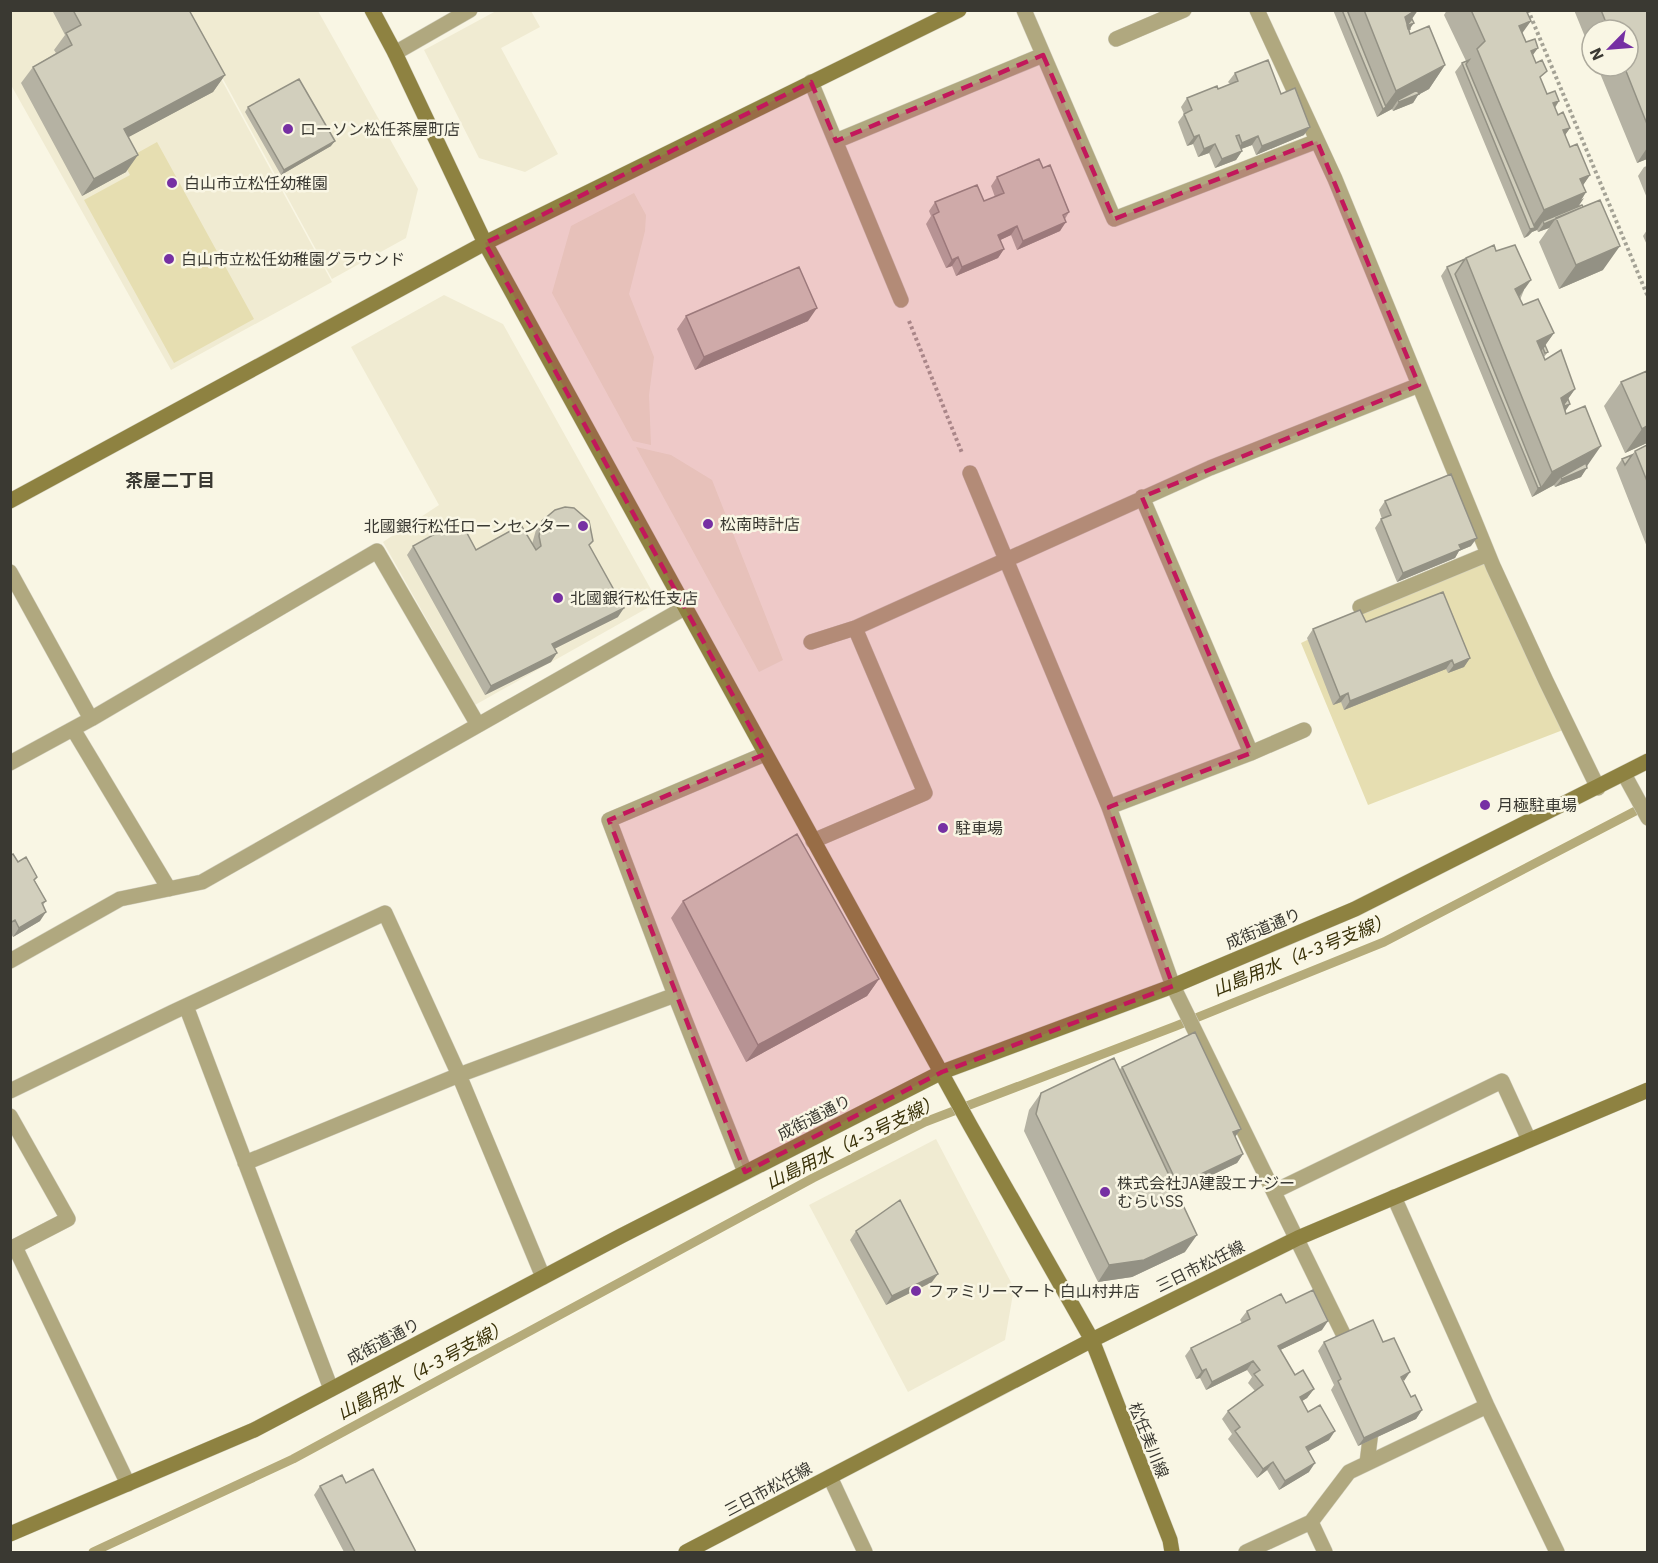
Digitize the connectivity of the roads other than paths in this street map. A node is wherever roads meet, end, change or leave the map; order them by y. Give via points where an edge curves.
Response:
1 (372, 10) edge
2 (470, 10) edge
3 (959, 10) edge
4 (1024, 10) edge
5 (1184, 10) edge
6 (1257, 10) edge
7 (1116, 39) dead end
8 (395, 53) junction
9 (1043, 55) junction
10 (811, 82) junction
11 (836, 141) junction
12 (1317, 141) junction
13 (485, 243) junction
14 (901, 300) road end
15 (1419, 385) junction
16 (970, 473) road end
17 (1142, 497) junction
18 (10, 501) edge
19 (1488, 554) junction
20 (1006, 561) junction
21 (10, 572) edge
22 (1360, 606) dead end
23 (686, 607) junction
24 (855, 628) junction
25 (811, 642) dead end
26 (91, 719) junction
27 (478, 725) junction
28 (73, 729) junction
29 (1304, 730) dead end
30 (1251, 753) junction
31 (765, 754) junction
32 (1647, 762) edge
33 (10, 763) edge
34 (1624, 774) junction
35 (1598, 788) junction
36 (1108, 807) junction
37 (1647, 818) edge
38 (813, 841) junction
39 (169, 889) junction
40 (10, 961) edge
41 (1173, 986) junction
42 (675, 995) junction
43 (186, 1006) junction
44 (942, 1072) junction
45 (459, 1075) junction
46 (1647, 1090) edge
47 (10, 1091) edge
48 (10, 1116) edge
49 (1529, 1140) junction
50 (245, 1163) junction
51 (745, 1172) junction
52 (1275, 1191) junction
53 (1394, 1197) junction
54 (1298, 1238) junction
55 (13, 1248) edge
56 (543, 1277) junction
57 (1092, 1340) junction
58 (1359, 1368) edge
59 (331, 1389) junction
60 (1486, 1406) junction
61 (1373, 1411) edge
62 (1367, 1463) junction
63 (830, 1477) junction
64 (128, 1484) junction
65 (1311, 1522) junction
66 (10, 1534) edge
67 (686, 1552) edge
68 (865, 1552) edge
69 (1172, 1552) edge
70 (1246, 1552) edge
71 (1325, 1552) edge
72 (1557, 1552) edge

1 - 8 street, 松任美川線
2 - 8 street
3 - 10 street
4 - 9 street
5 - 7 street
6 - 12 street
8 - 13 street, 松任美川線
9 - 11 street
9 - 12 street via 1114,219
10 - 11 street
10 - 13 street
11 - 14 street
12 - 15 street
13 - 18 street
13 - 23 street, 松任美川線
15 - 17 street
15 - 19 street
16 - 20 street
17 - 20 street
17 - 30 street
19 - 22 street
19 - 35 street
20 - 24 street
20 - 36 street
21 - 26 street
23 - 27 street
23 - 31 street, 松任美川線
24 - 25 street
24 - 38 street via 925,793
26 - 27 street via 377,551
26 - 28 street
27 - 39 street via 202,882
28 - 33 street
28 - 39 street
29 - 30 street
30 - 36 street
31 - 38 street, 松任美川線
31 - 42 street via 609,820
32 - 34 street, 成街道通り
34 - 35 street, 成街道通り
34 - 37 street
35 - 41 street, 成街道通り via 1355,909
36 - 41 street
38 - 44 street, 松任美川線
39 - 40 street via 120,899
41 - 44 street, 成街道通り
41 - 52 street
42 - 45 street
42 - 51 street
43 - 45 street via 385,914
43 - 47 street
43 - 50 street
44 - 51 street, 成街道通り
44 - 57 street, 松任美川線
45 - 50 street
45 - 56 street
46 - 49 street, 三日市松任線
48 - 55 street via 68,1219
49 - 52 street via 1502,1081
49 - 53 street, 三日市松任線
50 - 59 street
51 - 56 street, 成街道通り
52 - 54 street
53 - 54 street, 三日市松任線
53 - 60 street
54 - 57 street, 三日市松任線
54 - 58 street
55 - 64 street
56 - 59 street, 成街道通り
57 - 63 street, 三日市松任線
57 - 69 street, 松任美川線
59 - 64 street, 成街道通り via 254,1430
60 - 62 street
60 - 72 street
61 - 62 street
62 - 65 street via 1349,1472
63 - 67 street, 三日市松任線
63 - 68 street
64 - 66 street, 成街道通り
65 - 70 street
65 - 71 street

